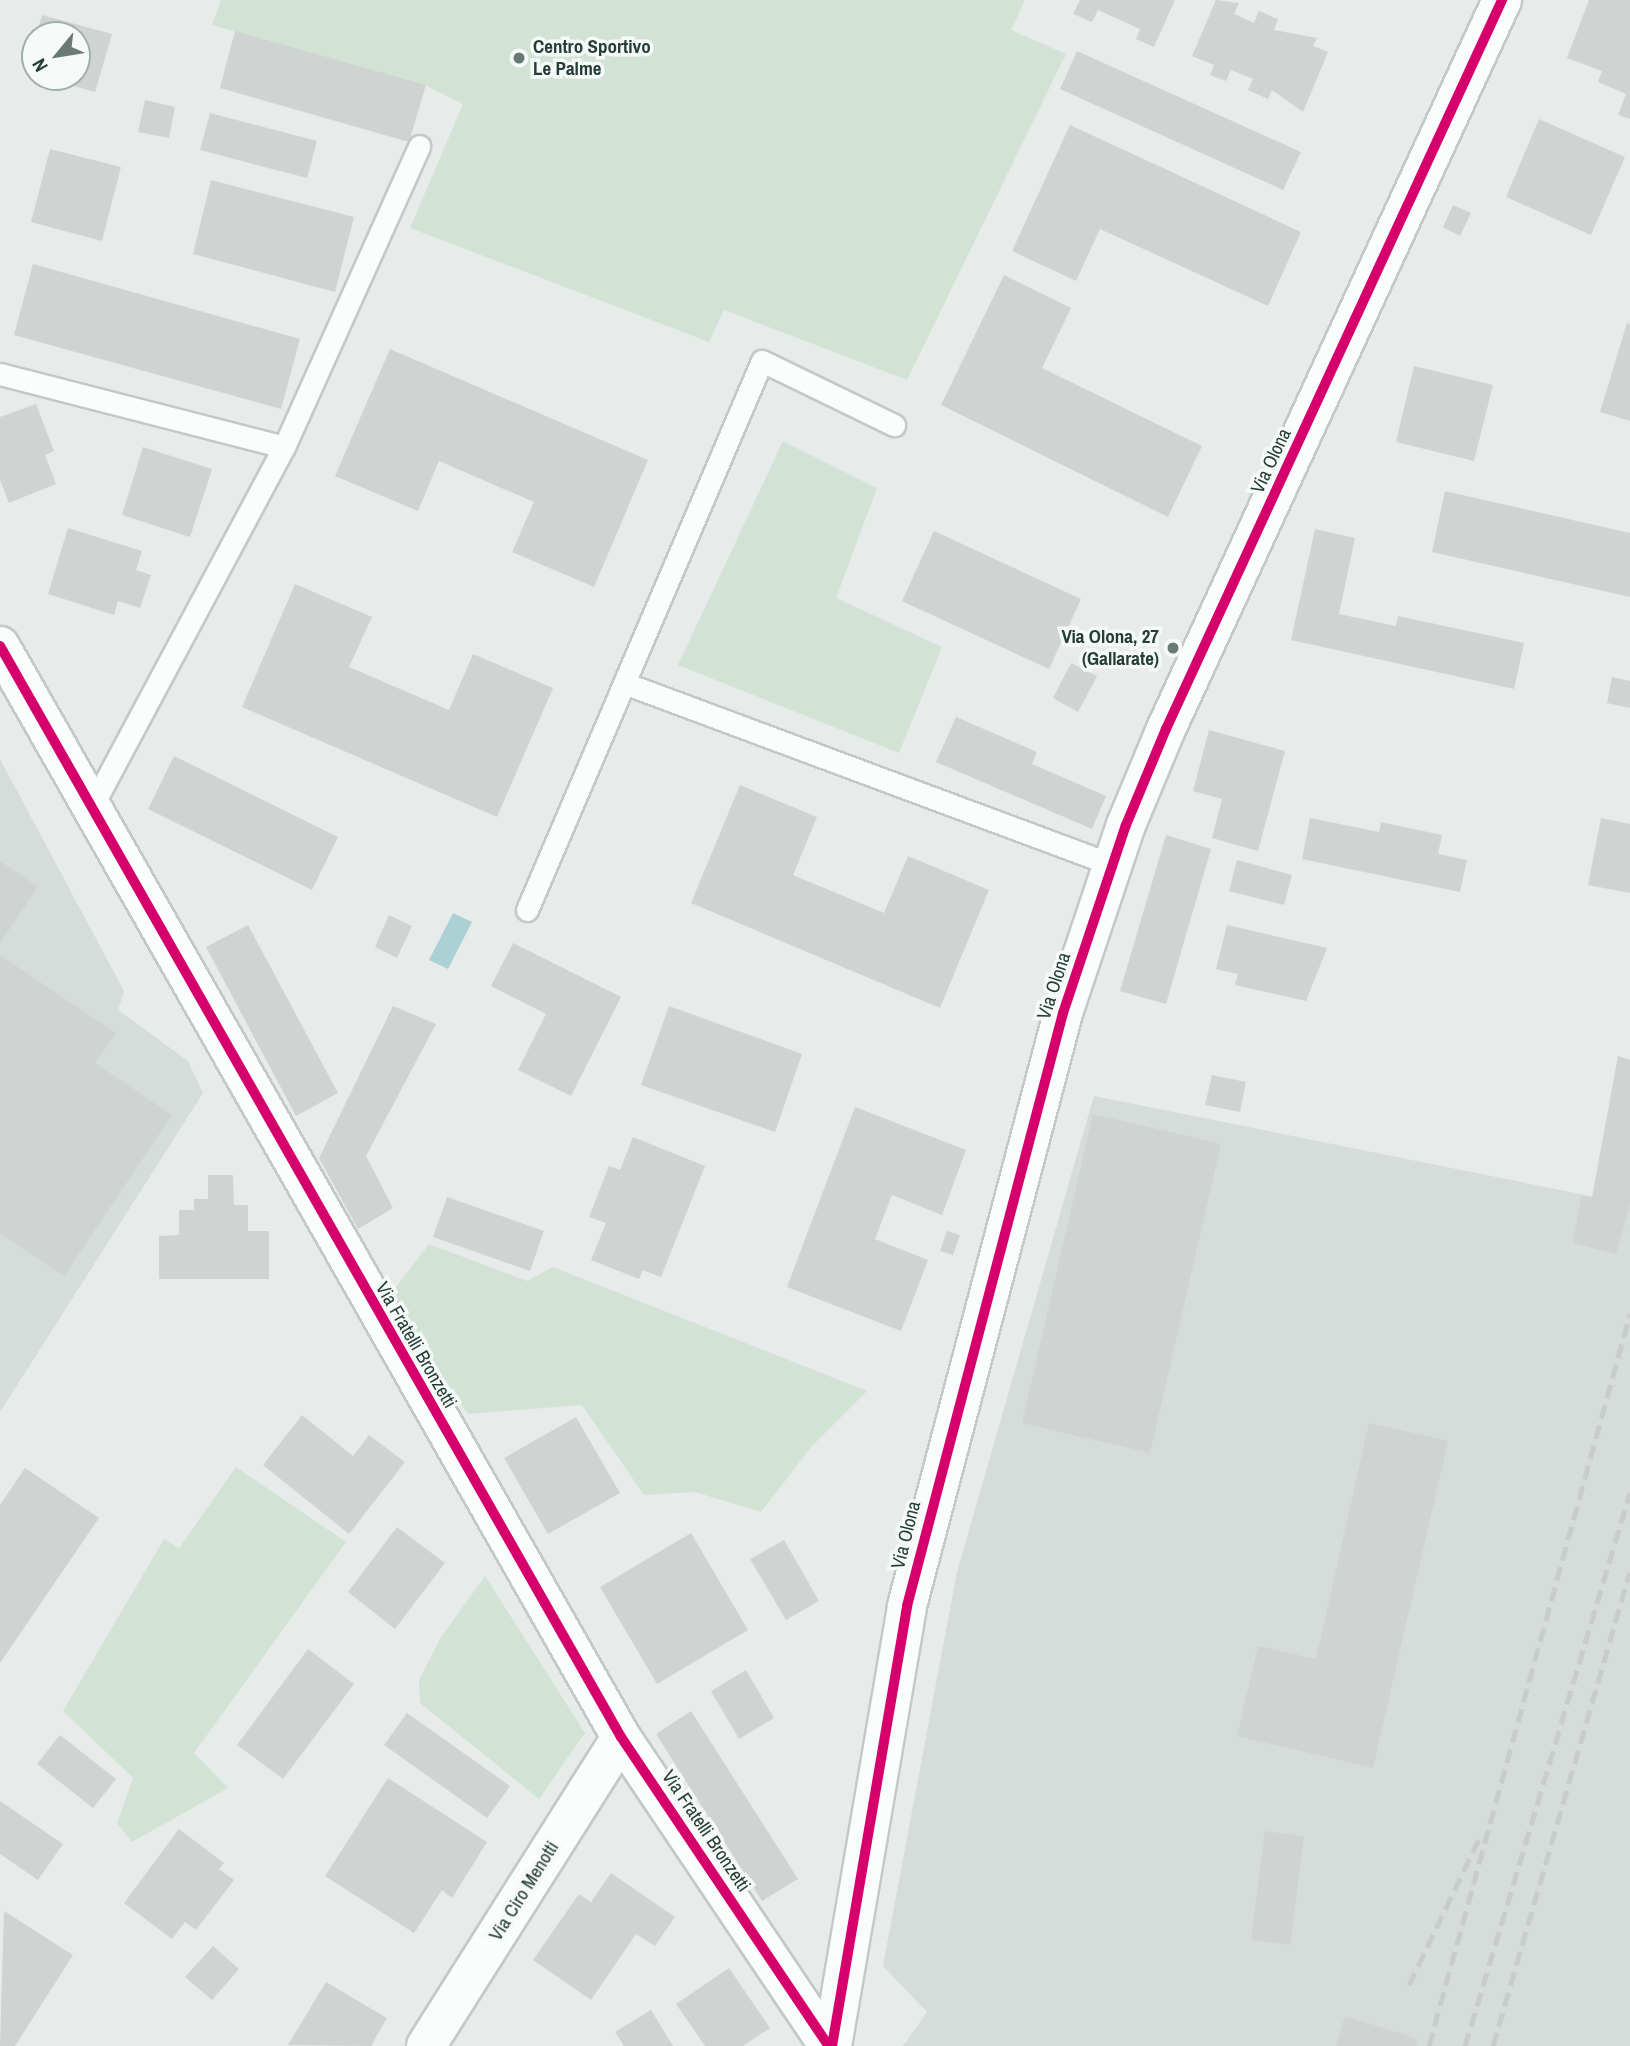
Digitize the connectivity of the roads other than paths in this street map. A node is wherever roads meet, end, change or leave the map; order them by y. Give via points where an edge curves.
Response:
1 (1502, 0) edge
2 (419, 146) dead end
3 (0, 374) edge
4 (894, 425) dead end
5 (284, 447) junction
6 (0, 646) edge
7 (624, 683) junction
8 (89, 811) junction
9 (1113, 865) junction
10 (527, 910) dead end
11 (621, 1737) junction
12 (426, 2046) edge
13 (831, 2046) edge

1 - 9 street, Via Olona via 1166,729
2 - 5 lane
3 - 5 lane
4 - 7 lane via 762,361
5 - 8 lane
6 - 8 street, Via Fratelli Bronzetti
7 - 9 lane
7 - 10 lane
8 - 11 street, Via Fratelli Bronzetti
9 - 13 street, Via Olona via 1063,1013 907,1606
11 - 12 street, Via Ciro Menotti
11 - 13 street, Via Fratelli Bronzetti

